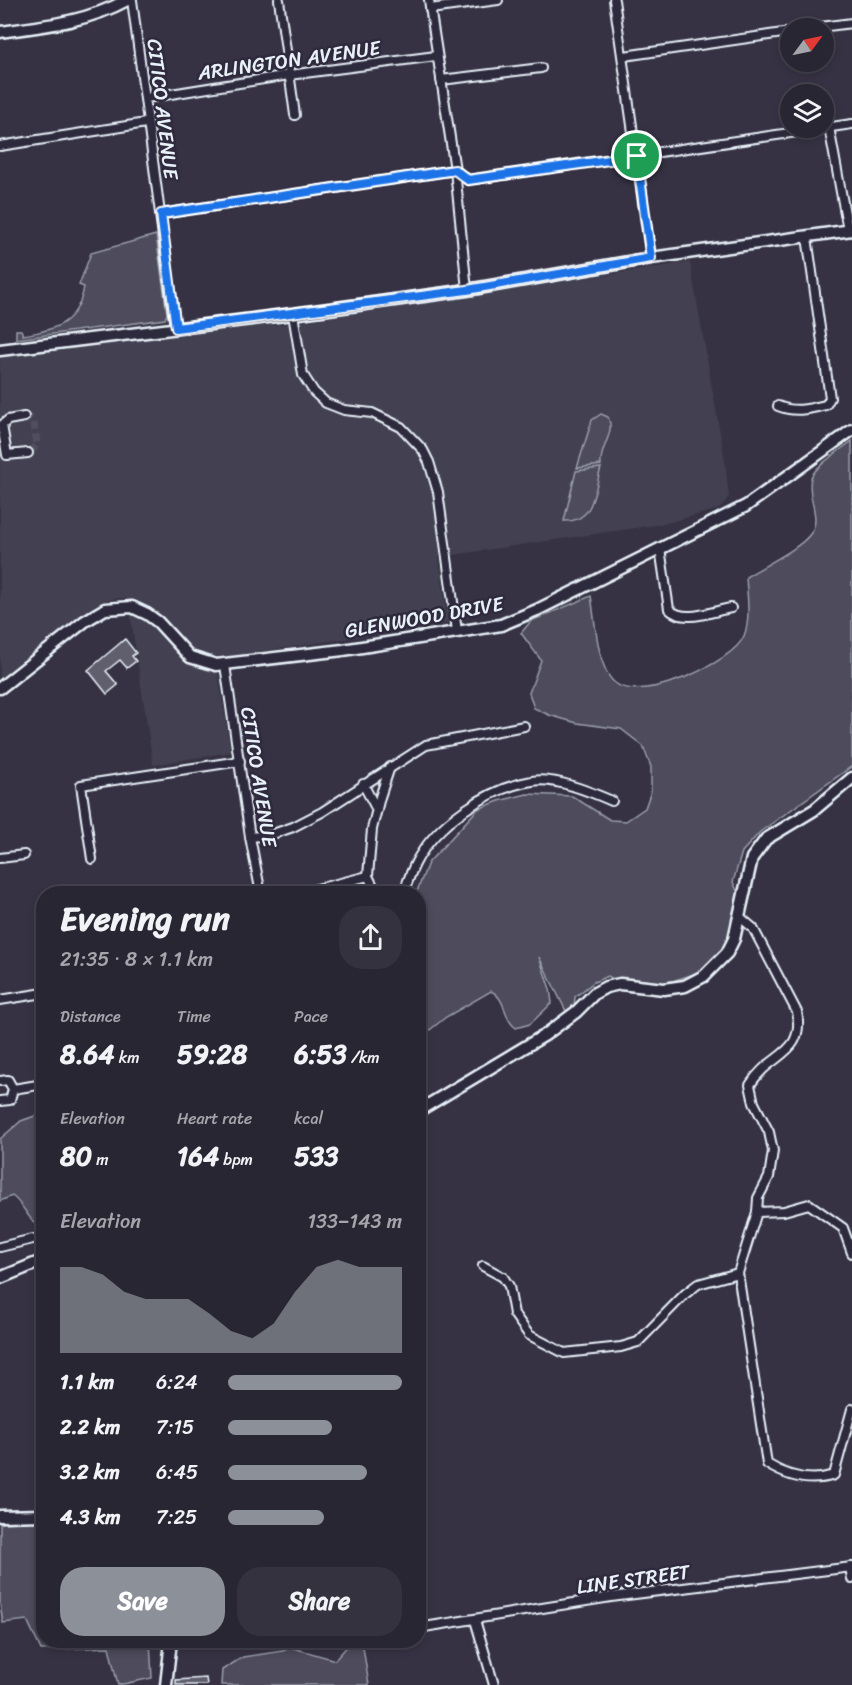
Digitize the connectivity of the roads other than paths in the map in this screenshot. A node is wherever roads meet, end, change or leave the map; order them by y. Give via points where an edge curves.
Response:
1 (127, 0) edge
2 (132, 0) edge
3 (279, 0) edge
4 (429, 0) edge
5 (498, 0) edge
6 (614, 0) edge
7 (430, 9) junction
8 (852, 23) edge
9 (834, 25) edge
10 (0, 32) edge
11 (780, 33) edge
12 (436, 56) junction
13 (624, 56) junction
14 (541, 68) dead end
15 (289, 75) junction
16 (441, 80) junction
17 (146, 98) junction
18 (295, 115) dead end
19 (146, 123) junction
20 (852, 123) edge
21 (834, 126) edge
22 (780, 134) edge
23 (831, 138) edge
24 (0, 146) edge
25 (637, 156) junction
26 (455, 170) junction
27 (161, 214) junction
28 (850, 230) edge
29 (807, 237) junction
30 (651, 258) junction
31 (467, 290) junction
32 (293, 314) junction
33 (176, 328) junction
34 (0, 350) edge
35 (778, 406) dead end
36 (24, 417) dead end
37 (852, 430) edge
38 (28, 453) dead end
39 (3, 455) edge
40 (660, 548) junction
41 (731, 608) dead end
42 (456, 631) junction
43 (225, 665) junction
44 (0, 688) edge
45 (524, 726) dead end
46 (240, 761) junction
47 (390, 767) junction
48 (852, 778) edge
49 (363, 784) junction
50 (612, 801) dead end
51 (377, 810) junction
52 (250, 837) junction
53 (24, 855) dead end
54 (0, 858) edge
55 (92, 859) dead end
56 (368, 876) junction
57 (259, 886) edge
58 (329, 886) edge
59 (373, 886) edge
60 (406, 886) edge
61 (740, 917) junction
62 (36, 994) edge
63 (0, 998) edge
64 (0, 1081) edge
65 (36, 1085) edge
66 (14, 1089) junction
67 (0, 1101) edge
68 (426, 1106) edge
69 (757, 1212) junction
70 (33, 1239) dead end
71 (0, 1247) edge
72 (852, 1253) edge
73 (36, 1263) edge
74 (483, 1266) dead end
75 (738, 1273) junction
76 (0, 1278) edge
77 (852, 1409) edge
78 (36, 1515) edge
79 (0, 1516) edge
80 (851, 1567) edge
81 (852, 1579) edge
82 (475, 1620) junction
83 (426, 1627) edge
84 (170, 1648) edge
85 (164, 1685) edge
86 (494, 1685) edge

1 - 10 street via 78,21
2 - 17 street, CITICO AVENUE
3 - 15 street
4 - 7 street
5 - 7 street
6 - 13 street
7 - 12 street
8 - 9 street
11 - 13 street
12 - 15 street, ARLINGTON AVENUE
12 - 16 street
13 - 25 street
14 - 16 street
15 - 17 street, ARLINGTON AVENUE
15 - 18 street
16 - 26 street
17 - 19 street, CITICO AVENUE
19 - 24 street
19 - 27 street, CITICO AVENUE
20 - 21 street
22 - 25 street
23 - 28 street
25 - 26 street via 468,180
25 - 30 street
26 - 27 street
26 - 31 street
27 - 33 street, CITICO AVENUE
28 - 29 street
29 - 30 street
29 - 35 street via 830,398 826,405 806,410
30 - 31 street
31 - 32 street
32 - 33 street
32 - 42 street via 303,375 314,392 326,403 344,410 372,413 401,427 423,450 438,492
33 - 34 street
36 - 39 street via 2,425
37 - 40 street, GLENWOOD DRIVE via 746,506
38 - 39 street
40 - 41 street via 669,609 675,615 685,617
40 - 42 street, GLENWOOD DRIVE via 501,625
42 - 43 street, GLENWOOD DRIVE
43 - 44 street, GLENWOOD DRIVE via 190,657 158,622 132,607 105,609
43 - 46 street, CITICO AVENUE
45 - 47 street via 426,745
46 - 52 street, CITICO AVENUE
46 - 55 street via 81,785
47 - 49 street
47 - 51 street
48 - 61 street via 814,810 766,839 752,858
49 - 51 street
49 - 52 street via 293,827
50 - 60 street via 579,787 534,780 494,793 459,813 432,839
51 - 56 street
52 - 57 street, CITICO AVENUE
53 - 54 street
56 - 58 street
56 - 59 street
61 - 68 street via 727,953 704,976 685,986 664,989 620,984 606,987 544,1035
61 - 69 street via 753,928 797,1012 800,1026 796,1041 757,1074 750,1085 773,1151
62 - 63 street
64 - 66 street via 9,1080
65 - 66 street
66 - 67 street via 10,1100
69 - 72 street via 784,1211 809,1204 843,1228
69 - 75 street
70 - 71 street
73 - 76 street
74 - 75 street via 503,1277 509,1286 514,1314 529,1335 564,1353 638,1342 698,1284
75 - 77 street via 767,1464 786,1475 819,1480 834,1475
78 - 79 street
80 - 81 street
80 - 82 street, LINE STREET via 611,1597
82 - 83 street, LINE STREET
82 - 86 street
84 - 85 street

